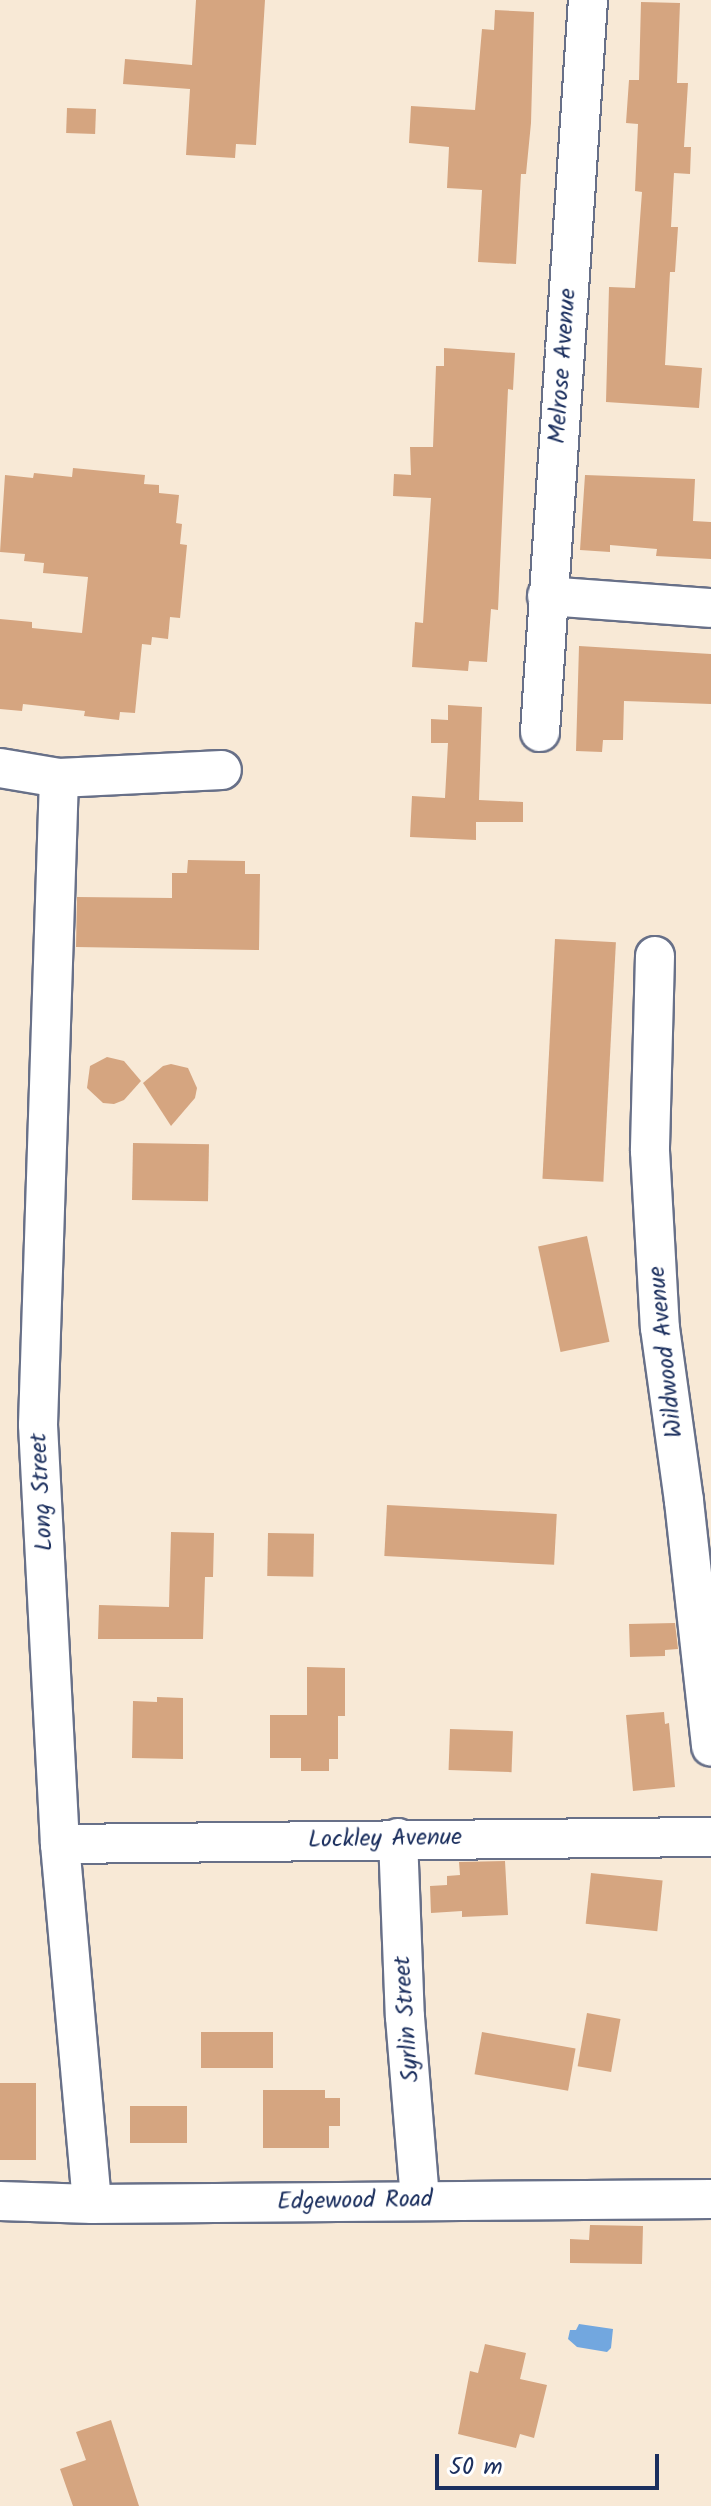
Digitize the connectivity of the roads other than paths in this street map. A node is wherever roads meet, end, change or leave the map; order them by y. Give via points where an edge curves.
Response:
1 (588, 0) edge
2 (547, 596) junction
3 (711, 608) edge
4 (540, 732) dead end
5 (0, 768) edge
6 (222, 770) dead end
7 (59, 778) junction
8 (655, 956) dead end
9 (711, 1747) edge
10 (711, 1837) edge
11 (398, 1838) junction
12 (60, 1844) junction
13 (711, 2199) edge
14 (420, 2200) junction
15 (0, 2201) edge
16 (92, 2204) junction

1 - 2 street, Melrose Avenue
2 - 3 street
2 - 4 street, Melrose Avenue
5 - 7 street
6 - 7 street
7 - 12 street, Long Street via 38,1425
8 - 9 street, Wildwood Avenue via 650,1151 660,1328
10 - 11 street, Lockley Avenue
11 - 12 street, Lockley Avenue
11 - 14 street, Syrlin Street
12 - 16 street, Long Street
13 - 14 street, Edgewood Road
14 - 16 street, Edgewood Road
15 - 16 street, Edgewood Road

